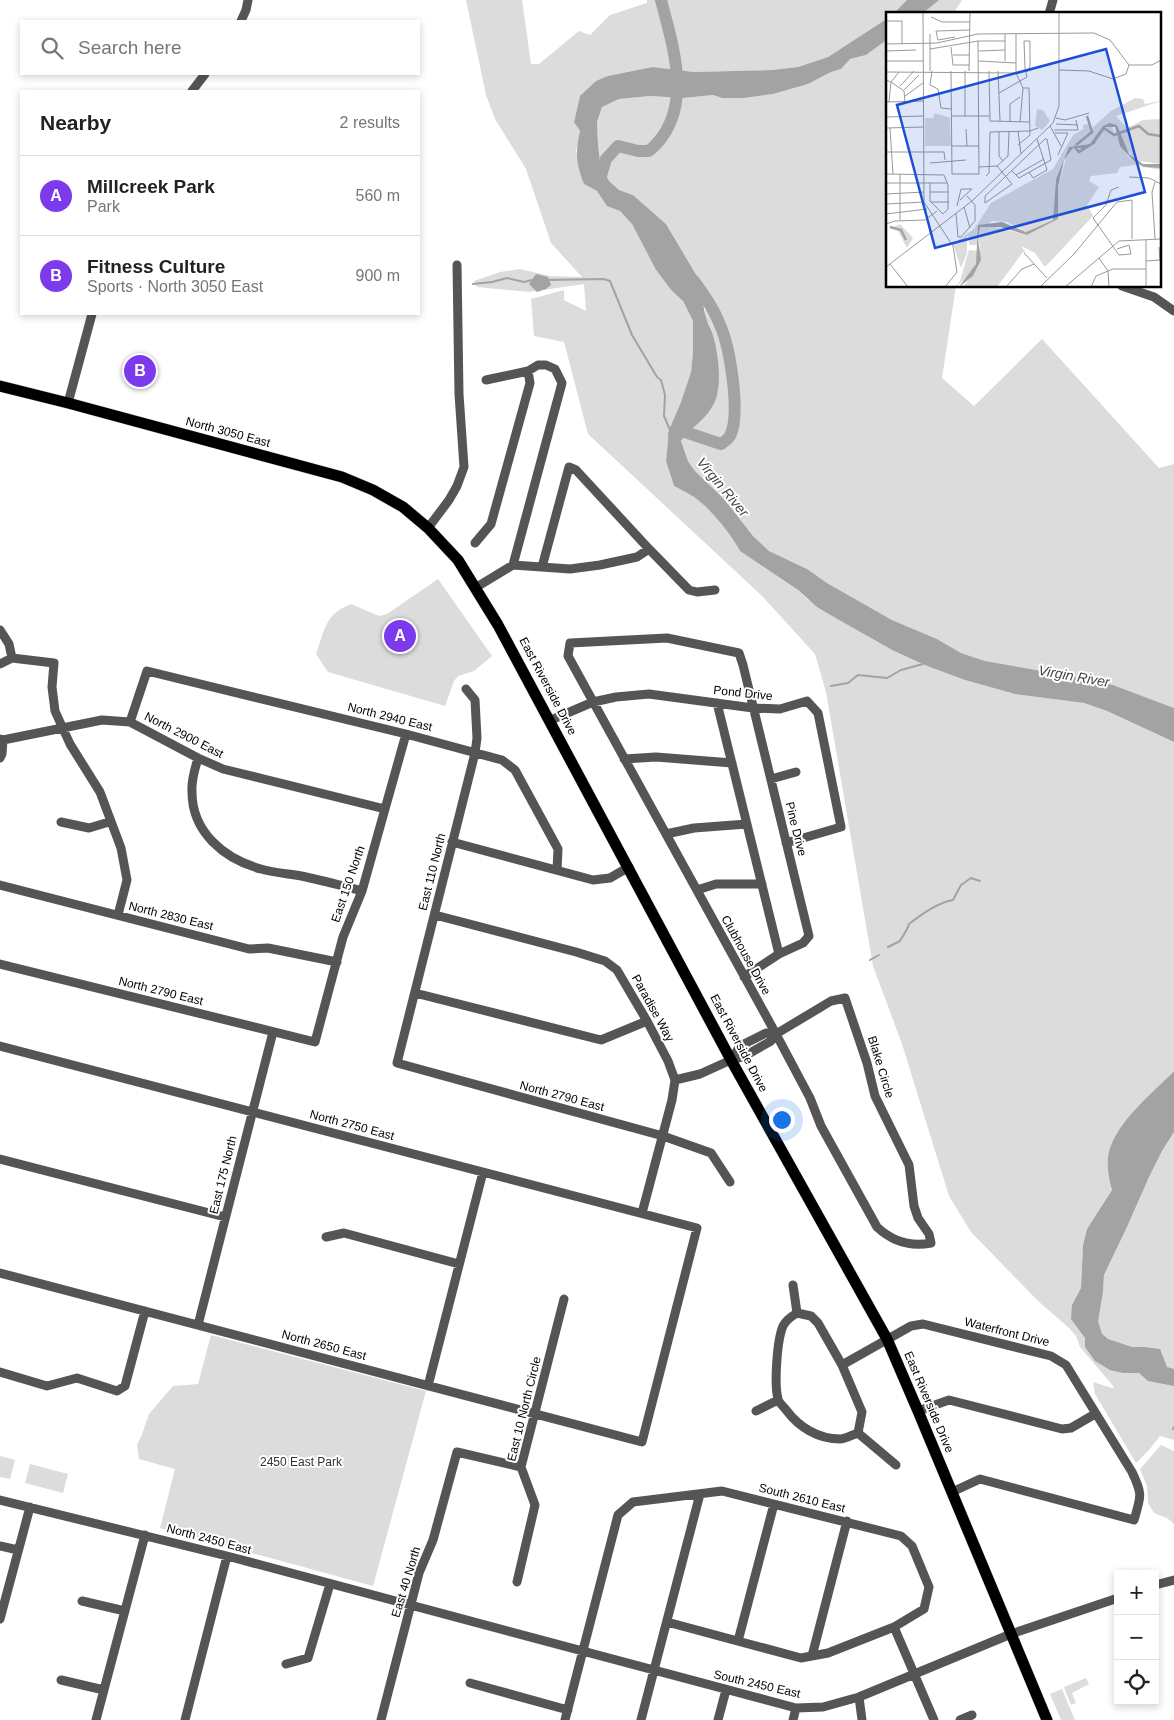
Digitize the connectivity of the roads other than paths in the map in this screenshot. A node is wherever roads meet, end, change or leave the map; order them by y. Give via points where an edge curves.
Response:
1 (248, 0) edge
2 (241, 20) edge
3 (204, 75) edge
4 (193, 90) edge
5 (457, 265) dead end
6 (1128, 288) edge
7 (1174, 311) edge
8 (92, 315) edge
9 (528, 371) junction
10 (486, 380) dead end
11 (0, 386) edge
12 (68, 403) junction
13 (431, 531) junction
14 (475, 542) dead end
15 (649, 550) junction
16 (513, 565) junction
17 (542, 566) junction
18 (475, 588) junction
19 (715, 590) dead end
20 (0, 630) edge
21 (739, 653) joint
22 (12, 658) junction
23 (0, 664) edge
24 (466, 689) dead end
25 (593, 702) junction
26 (717, 703) junction
27 (753, 708) junction
28 (551, 720) junction
29 (130, 722) junction
30 (62, 727) junction
31 (406, 734) junction
32 (2, 739) edge
33 (475, 753) junction
34 (0, 758) edge
35 (198, 758) junction
36 (624, 759) junction
37 (732, 763) junction
38 (796, 772) dead end
39 (770, 779) junction
40 (385, 809) junction
41 (60, 822) dead end
42 (110, 822) junction
43 (747, 824) junction
44 (666, 834) junction
45 (452, 842) junction
46 (786, 843) junction
47 (629, 867) junction
48 (557, 870) junction
49 (762, 884) junction
50 (0, 885) edge
51 (696, 890) junction
52 (362, 891) junction
53 (118, 915) junction
54 (435, 915) junction
55 (779, 954) junction
56 (336, 962) junction
57 (0, 964) edge
58 (744, 977) junction
59 (415, 993) junction
60 (647, 1021) junction
61 (273, 1032) junction
62 (776, 1034) junction
63 (315, 1042) joint
64 (0, 1046) edge
65 (731, 1060) junction
66 (397, 1063) joint
67 (675, 1080) junction
68 (252, 1112) junction
69 (663, 1136) junction
70 (0, 1159) edge
71 (483, 1172) junction
72 (730, 1182) dead end
73 (642, 1213) junction
74 (226, 1217) junction
75 (326, 1237) dead end
76 (932, 1243) joint
77 (459, 1264) junction
78 (0, 1273) edge
79 (793, 1285) dead end
80 (564, 1299) dead end
81 (145, 1311) junction
82 (798, 1313) junction
83 (198, 1325) junction
84 (887, 1339) junction
85 (842, 1365) junction
86 (0, 1372) edge
87 (428, 1386) junction
88 (778, 1400) junction
89 (918, 1411) junction
90 (756, 1412) dead end
91 (534, 1414) junction
92 (1095, 1414) junction
93 (858, 1433) junction
94 (642, 1442) joint
95 (896, 1465) dead end
96 (521, 1467) junction
97 (952, 1492) junction
98 (700, 1494) junction
99 (0, 1500) edge
100 (774, 1504) junction
101 (30, 1507) junction
102 (847, 1521) junction
103 (145, 1535) junction
104 (0, 1546) edge
105 (18, 1550) junction
106 (227, 1556) junction
107 (1174, 1580) edge
108 (517, 1582) dead end
109 (330, 1584) junction
110 (1159, 1584) edge
111 (1114, 1599) edge
112 (82, 1601) dead end
113 (411, 1606) junction
114 (125, 1611) junction
115 (0, 1619) edge
116 (666, 1622) junction
117 (894, 1628) junction
118 (1011, 1634) junction
119 (738, 1641) junction
120 (583, 1652) junction
121 (812, 1656) junction
122 (286, 1664) dead end
123 (654, 1671) junction
124 (914, 1674) junction
125 (61, 1680) dead end
126 (470, 1683) dead end
127 (104, 1690) junction
128 (726, 1690) junction
129 (859, 1698) junction
130 (796, 1708) junction
131 (568, 1710) junction
132 (972, 1715) dead end
133 (96, 1720) edge
134 (185, 1720) edge
135 (381, 1720) edge
136 (565, 1720) edge
137 (641, 1720) edge
138 (718, 1720) edge
139 (793, 1720) edge
140 (862, 1720) edge
141 (934, 1720) edge
142 (960, 1720) edge
143 (1047, 1720) edge

1 - 2 street
3 - 4 street
5 - 13 street via 458,369 464,467
6 - 7 street via 1154,297
8 - 12 street
9 - 10 street
9 - 14 street via 530,384 490,524
9 - 16 street via 538,365 546,365 556,369 562,383
11 - 12 main road, North 3050 East
12 - 13 main road, North 3050 East via 342,477 403,507
13 - 18 main road, East Riverside Drive via 458,560
15 - 17 street via 637,557 600,565 570,569
15 - 17 street via 576,470 569,467
15 - 19 street via 689,590
16 - 17 street
16 - 18 street
18 - 28 main road, East Riverside Drive
20 - 22 street via 9,644
21 - 25 street, Clubhouse Drive via 667,638 570,643 568,656
21 - 27 street, Pine Drive
22 - 23 street
22 - 30 street via 54,663 54,711
24 - 33 street, East 110 North via 475,700
25 - 26 street, Pond Drive via 649,694
25 - 28 street, Pond Drive
25 - 36 street, Clubhouse Drive
26 - 27 street, Pond Drive
26 - 37 street
27 - 39 street, Pine Drive
27 - 46 street, Pond Drive via 780,709 807,701 818,713 841,826
28 - 47 main road, East Riverside Drive
29 - 30 street, North 2900 East via 102,720
29 - 31 street, North 2940 East via 147,671
29 - 35 street, North 2900 East
30 - 32 street, North 2900 East
30 - 42 street via 100,792
31 - 33 street, North 2940 East
31 - 40 street, East 150 North
32 - 34 street
33 - 45 street, East 110 North
33 - 48 street, North 2940 East via 502,760 515,770 558,849
35 - 40 street, North 2900 East via 223,769
35 - 52 street via 192,778 194,807 207,837 223,852 262,869
36 - 37 street via 656,757
36 - 44 street, Clubhouse Drive
37 - 43 street
38 - 39 street
39 - 46 street, Pine Drive
40 - 52 street, East 150 North
41 - 42 street via 89,828
42 - 53 street via 127,880
43 - 44 street via 694,828
43 - 49 street
44 - 51 street, Clubhouse Drive
45 - 48 street
45 - 54 street, East 110 North
46 - 55 street, Pine Drive via 809,936 803,943
47 - 48 street via 610,878 593,880
47 - 65 main road, East Riverside Drive
49 - 51 street via 716,884
49 - 55 street
50 - 53 street, North 2830 East
51 - 58 street, Clubhouse Drive
52 - 56 street, East 150 North
53 - 56 street, North 2830 East via 248,949 268,948
54 - 59 street, East 110 North
54 - 60 street, Paradise Way via 604,961 617,970
55 - 58 street, Pine Drive
56 - 63 street, East 150 North
57 - 61 street, North 2790 East
58 - 62 street, Clubhouse Drive
59 - 60 street via 601,1040
59 - 66 street, East 110 North
60 - 67 street, Paradise Way
61 - 63 street, North 2790 East
61 - 68 street, East 175 North
62 - 65 street via 771,1041
62 - 76 street, Clubhouse Drive via 821,1126 877,1227 889,1238 918,1245
62 - 76 street, Blake Circle via 830,1001 845,998 867,1063 874,1096 909,1165 914,1206
64 - 68 street, North 2750 East
65 - 67 street via 700,1074
65 - 84 main road, East Riverside Drive
66 - 69 street, North 2790 East
67 - 69 street
68 - 71 street, North 2750 East
68 - 74 street, East 175 North
69 - 72 street, North 2790 East via 711,1153
69 - 73 street
70 - 74 street
71 - 73 street, North 2750 East
71 - 77 street
73 - 94 street, North 2750 East via 697,1228
74 - 83 street, East 175 North
75 - 77 street via 344,1233
77 - 87 street
78 - 81 street, North 2650 East
79 - 82 street
80 - 91 street, East 10 North Circle
81 - 83 street, North 2650 East
81 - 86 street via 125,1386 117,1391 77,1378 47,1386
82 - 85 street via 811,1316 818,1323
82 - 88 street via 789,1318 781,1335 776,1379
83 - 87 street, North 2650 East
84 - 85 street, Waterfront Drive
84 - 89 main road, East Riverside Drive
84 - 92 street, Waterfront Drive via 923,1324 1051,1356 1066,1365
85 - 93 street via 862,1412
87 - 91 street, North 2650 East
88 - 90 street
88 - 93 street via 795,1422 808,1431 841,1439
89 - 92 street via 949,1400 1062,1429 1071,1428
89 - 97 main road, East Riverside Drive
91 - 94 street, North 2650 East
91 - 96 street, East 10 North Circle
92 - 97 street, Waterfront Drive via 1140,1488 1134,1520 980,1480
93 - 95 street
96 - 108 street, East 10 North Circle via 535,1505
96 - 113 street, East 40 North via 457,1452
97 - 118 main road, East Riverside Drive
98 - 100 street, South 2610 East via 722,1491
98 - 116 street
98 - 120 street, South 2610 East via 633,1502 618,1515
99 - 101 street, North 2450 East
100 - 102 street, South 2610 East
100 - 119 street
101 - 103 street, North 2450 East
101 - 105 street
102 - 117 street, South 2610 East via 901,1536 912,1546 929,1587 924,1609
102 - 121 street
103 - 106 street, North 2450 East
103 - 114 street
104 - 105 street
105 - 115 street
106 - 109 street, North 2450 East
106 - 134 street
107 - 110 street
109 - 113 street, North 2450 East
109 - 122 street via 308,1658
111 - 118 street, South 2450 East
112 - 114 street
113 - 120 street, South 2450 East
113 - 135 street, East 40 North
114 - 127 street
116 - 119 street
116 - 123 street
117 - 121 street
117 - 124 street
118 - 124 street, South 2450 East
118 - 143 main road, East Riverside Drive
119 - 121 street via 801,1658
120 - 123 street, South 2450 East
120 - 131 street
123 - 128 street, South 2450 East
123 - 137 street
124 - 129 street, South 2450 East
124 - 141 street
125 - 127 street
126 - 131 street
127 - 133 street
128 - 130 street, South 2450 East
128 - 138 street
129 - 130 street, South 2450 East via 823,1707
129 - 140 street
130 - 139 street
131 - 136 street
132 - 142 street

